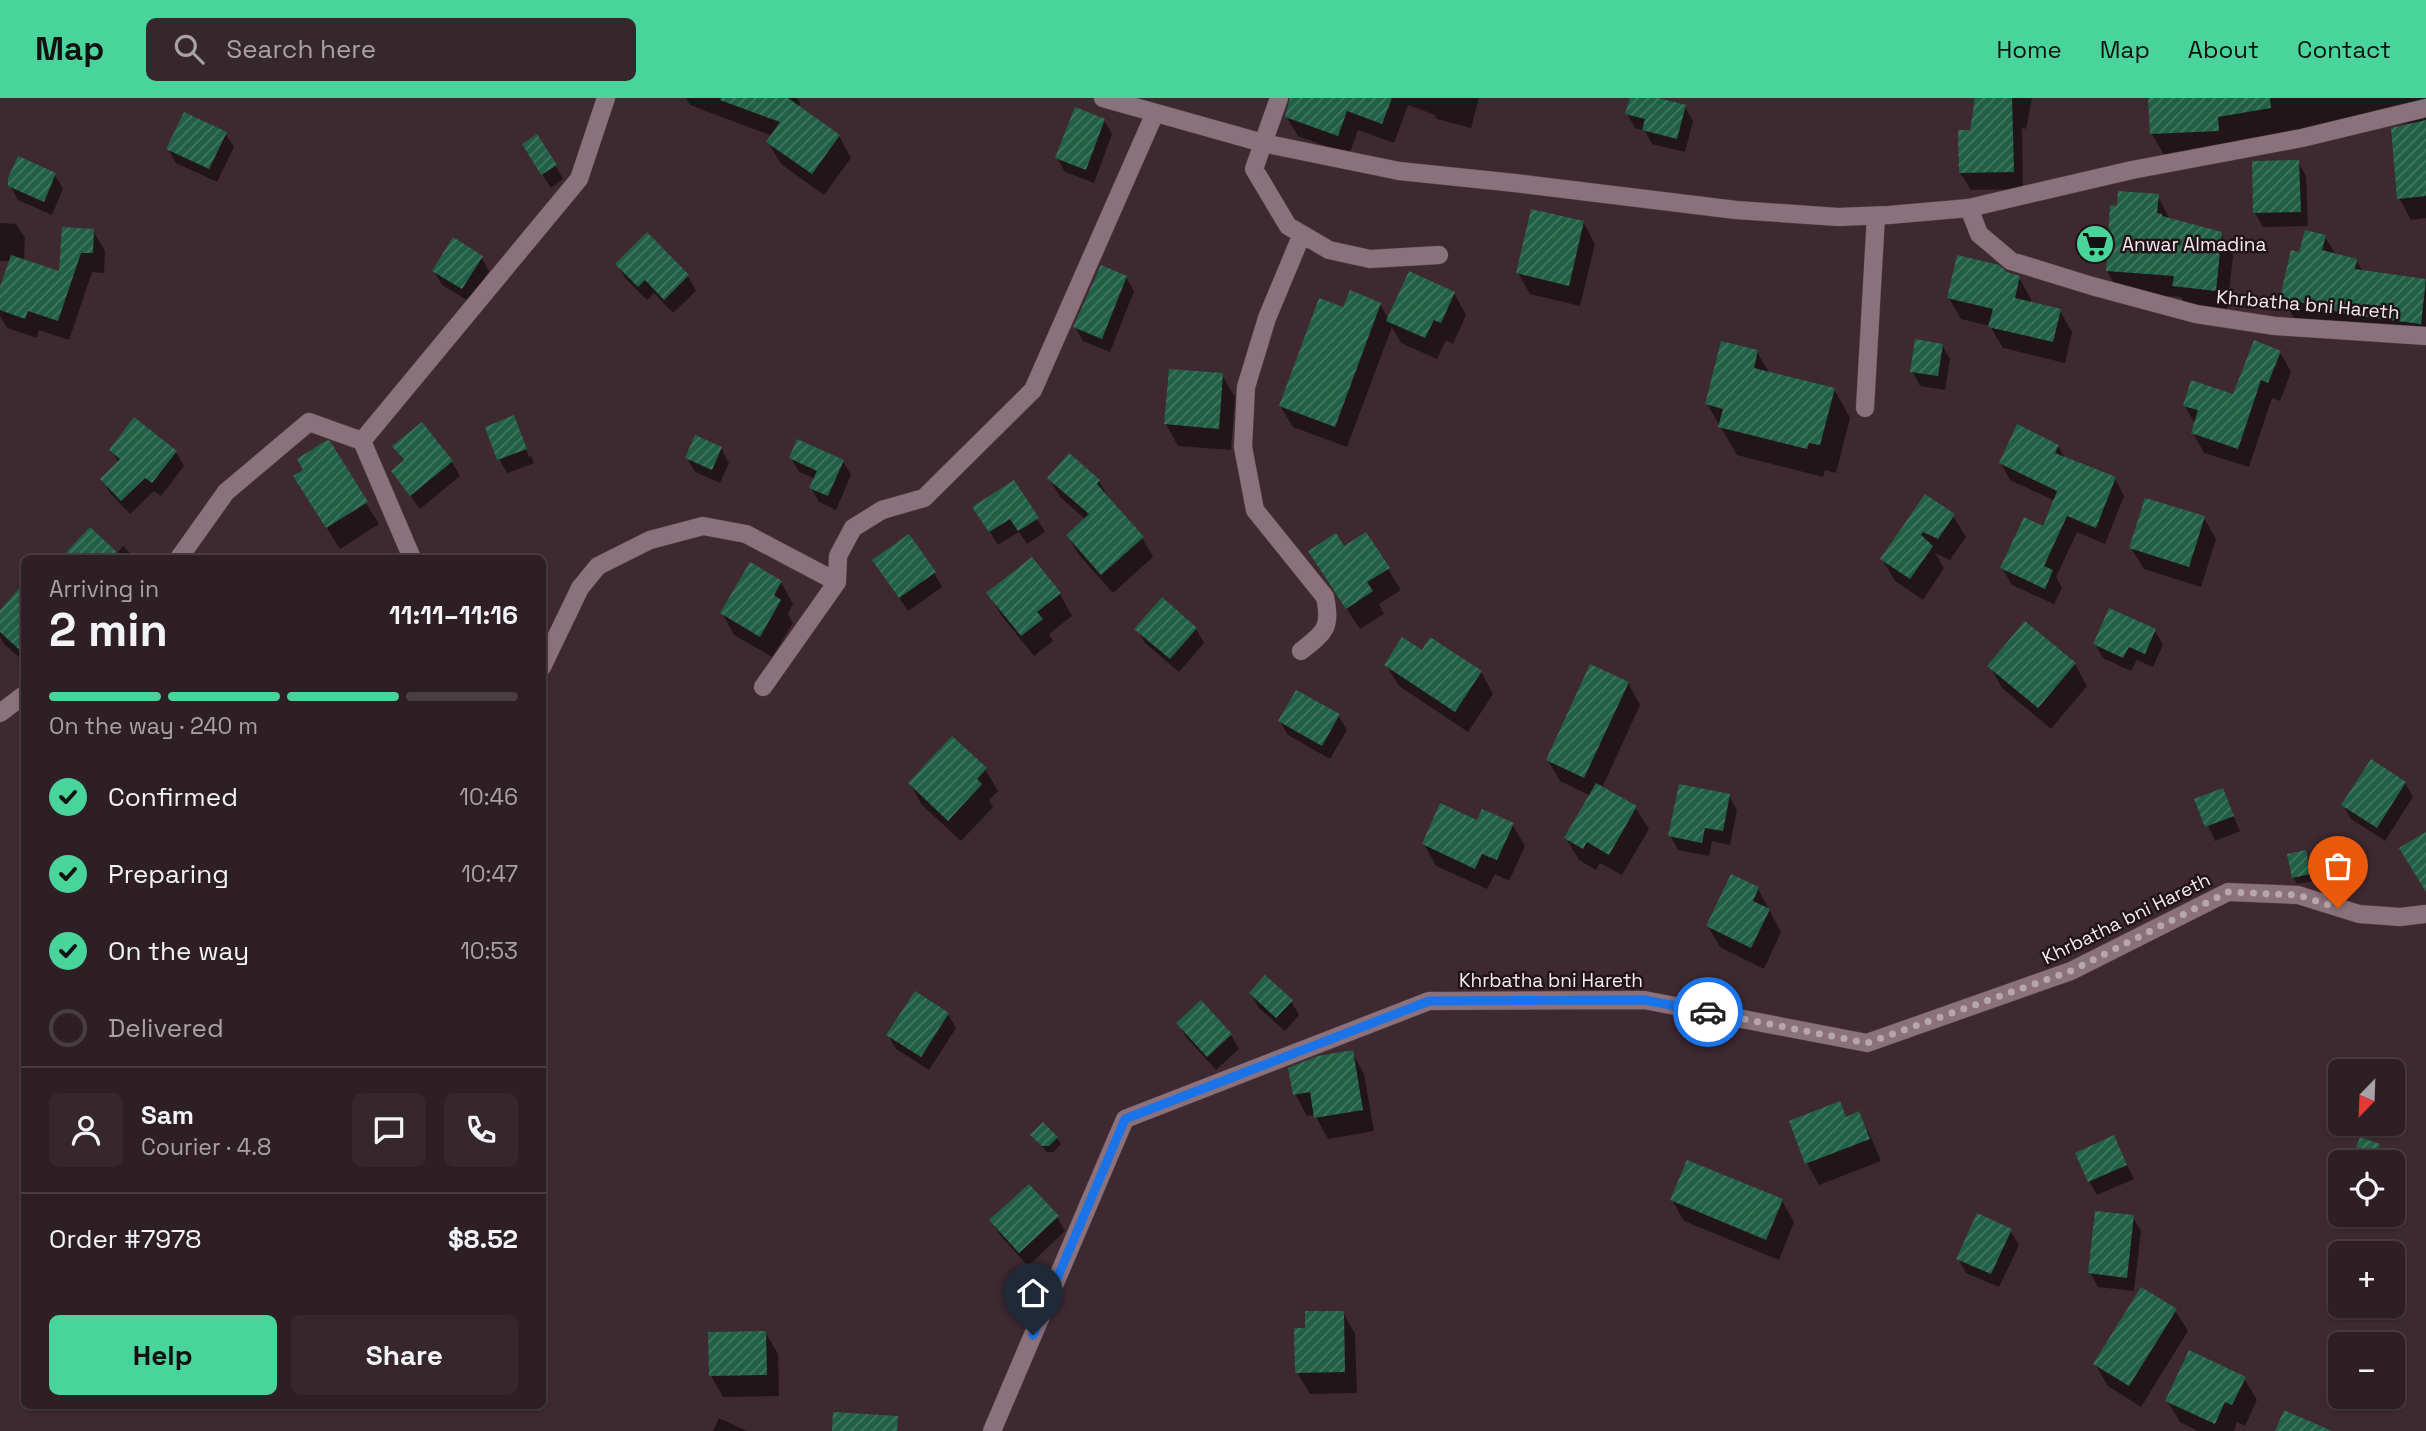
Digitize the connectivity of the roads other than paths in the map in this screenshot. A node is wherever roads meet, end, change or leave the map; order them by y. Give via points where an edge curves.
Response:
1 (606, 98) edge
2 (1103, 98) edge
3 (1279, 98) edge
4 (2426, 108) edge
5 (1155, 113) junction
6 (1263, 143) junction
7 (1969, 208) junction
8 (1876, 216) junction
9 (1302, 234) junction
10 (1439, 255) dead end
11 (2426, 336) edge
12 (1865, 408) dead end
13 (362, 441) junction
14 (182, 555) edge
15 (411, 555) edge
16 (837, 582) junction
17 (1301, 651) dead end
18 (546, 659) edge
19 (763, 687) dead end
20 (21, 698) edge
21 (0, 713) edge
22 (2426, 914) edge
23 (992, 1431) edge

1 - 13 street via 579,179
2 - 5 street
3 - 6 street
4 - 7 street
5 - 6 street
5 - 16 street via 1033,390 924,498 883,510 853,528 838,556
6 - 8 street via 1399,171 1736,210
6 - 9 street via 1254,169 1289,226
7 - 8 street
7 - 11 street, Khrbatha bni Hareth via 1979,234 2011,261 2092,286 2196,314 2262,324
8 - 12 street
9 - 10 street via 1329,250 1370,259
9 - 17 street via 1267,318 1247,387 1243,447 1255,510 1325,597 1329,615 1324,633
13 - 14 street via 309,422 226,492
13 - 15 street
16 - 18 street via 746,534 703,526 650,540 598,566 580,588
16 - 19 street
20 - 21 street
22 - 23 street, Khrbatha bni Hareth via 2359,914 2298,895 2228,892 2071,971 1867,1043 1644,1000 1429,1001 1125,1119

